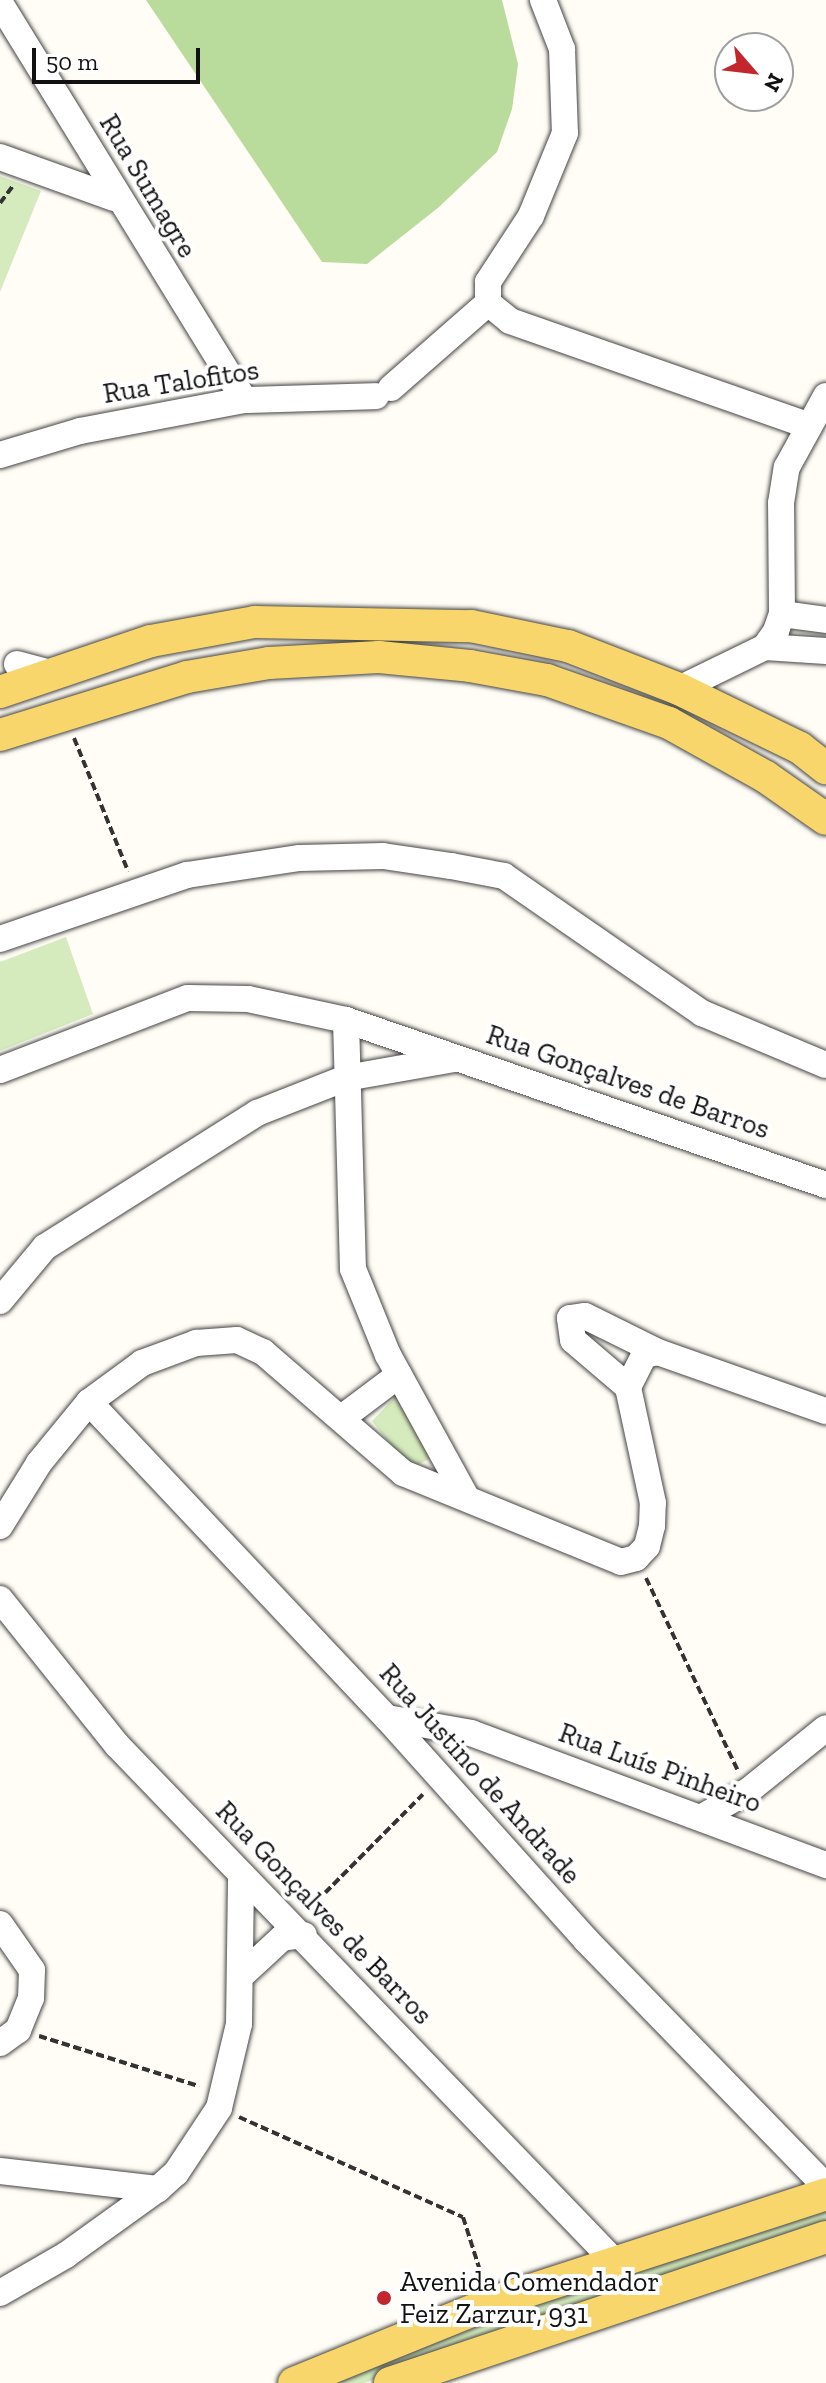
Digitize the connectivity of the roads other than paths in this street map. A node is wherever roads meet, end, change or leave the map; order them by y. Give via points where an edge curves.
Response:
1 (543, 0) edge
2 (0, 3) edge
3 (0, 157) edge
4 (114, 198) junction
5 (488, 303) junction
6 (826, 396) edge
7 (244, 400) junction
8 (807, 425) junction
9 (0, 455) edge
10 (782, 614) junction
11 (826, 620) edge
12 (765, 647) junction
13 (826, 651) edge
14 (17, 664) dead end
15 (51, 673) junction
16 (679, 689) junction
17 (0, 692) edge
18 (0, 735) edge
19 (826, 768) edge
20 (826, 819) edge
21 (0, 939) edge
22 (346, 1020) junction
23 (458, 1058) junction
24 (826, 1065) edge
25 (0, 1070) edge
26 (346, 1078) junction
27 (826, 1185) edge
28 (0, 1301) edge
29 (658, 1352) junction
30 (399, 1375) junction
31 (628, 1387) junction
32 (89, 1402) junction
33 (826, 1411) edge
34 (343, 1417) junction
35 (466, 1497) junction
36 (0, 1526) edge
37 (0, 1599) edge
38 (387, 1718) junction
39 (826, 1728) edge
40 (471, 1733) junction
41 (435, 1774) junction
42 (704, 1816) junction
43 (826, 1865) edge
44 (241, 1877) junction
45 (298, 1930) junction
46 (5, 1934) edge
47 (243, 1974) junction
48 (9, 2036) edge
49 (0, 2171) edge
50 (826, 2187) edge
51 (158, 2189) junction
52 (826, 2194) edge
53 (826, 2237) edge
54 (615, 2262) junction
55 (0, 2293) edge
56 (427, 2376) edge
57 (294, 2383) edge
58 (390, 2383) edge

1 - 5 street via 562,49 565,133 531,216 488,282
2 - 4 street, Rua Sumagre
3 - 4 street
4 - 7 street, Rua Sumagre
5 - 7 street, Rua Talofitos via 384,392
5 - 8 street via 510,321
6 - 8 street
7 - 9 street, Rua Talofitos via 80,431
8 - 10 street via 794,447 781,503
10 - 11 street
10 - 12 street
12 - 13 street
12 - 16 street
14 - 15 street
15 - 16 main road via 151,641 255,622 367,621 471,626 568,646
15 - 17 main road
16 - 19 main road via 800,748
18 - 20 main road via 187,677 269,663 379,657 470,666 547,680 669,723 766,777
21 - 24 street via 187,875 300,858 383,856 504,876 702,1013
22 - 23 street
22 - 25 street via 248,999 188,998
22 - 26 street
23 - 26 street, Rua Gonçalves de Barros
23 - 27 street, Rua Gonçalves de Barros
26 - 28 street, Rua Gonçalves de Barros via 257,1113 175,1161 45,1247
26 - 30 street via 353,1269
29 - 31 street via 638,1361
29 - 31 street via 585,1316 570,1318 573,1340
29 - 33 street
30 - 34 street
30 - 35 street
31 - 35 street via 653,1503 647,1546 636,1558 621,1562
32 - 34 street via 171,1349 237,1340 304,1381
32 - 36 street via 39,1463
32 - 38 street, Rua Justino de Andrade
34 - 35 street via 403,1473
37 - 44 street, Rua Gonçalves de Barros via 117,1745
38 - 40 street, Rua Luís Pinheiro
38 - 41 street, Rua Justino de Andrade
39 - 42 street via 748,1791
40 - 41 street
40 - 42 street, Rua Luís Pinheiro
41 - 50 street, Rua Justino de Andrade
42 - 43 street, Rua Luís Pinheiro
44 - 45 street, Rua Gonçalves de Barros
44 - 47 street
45 - 47 street
45 - 54 street, Rua Gonçalves de Barros
46 - 48 street via 32,1970 31,1998
47 - 51 street via 221,2101 176,2173
49 - 51 street
51 - 55 street via 66,2255
52 - 54 main road
53 - 56 main road
54 - 57 main road via 491,2303
56 - 58 main road

